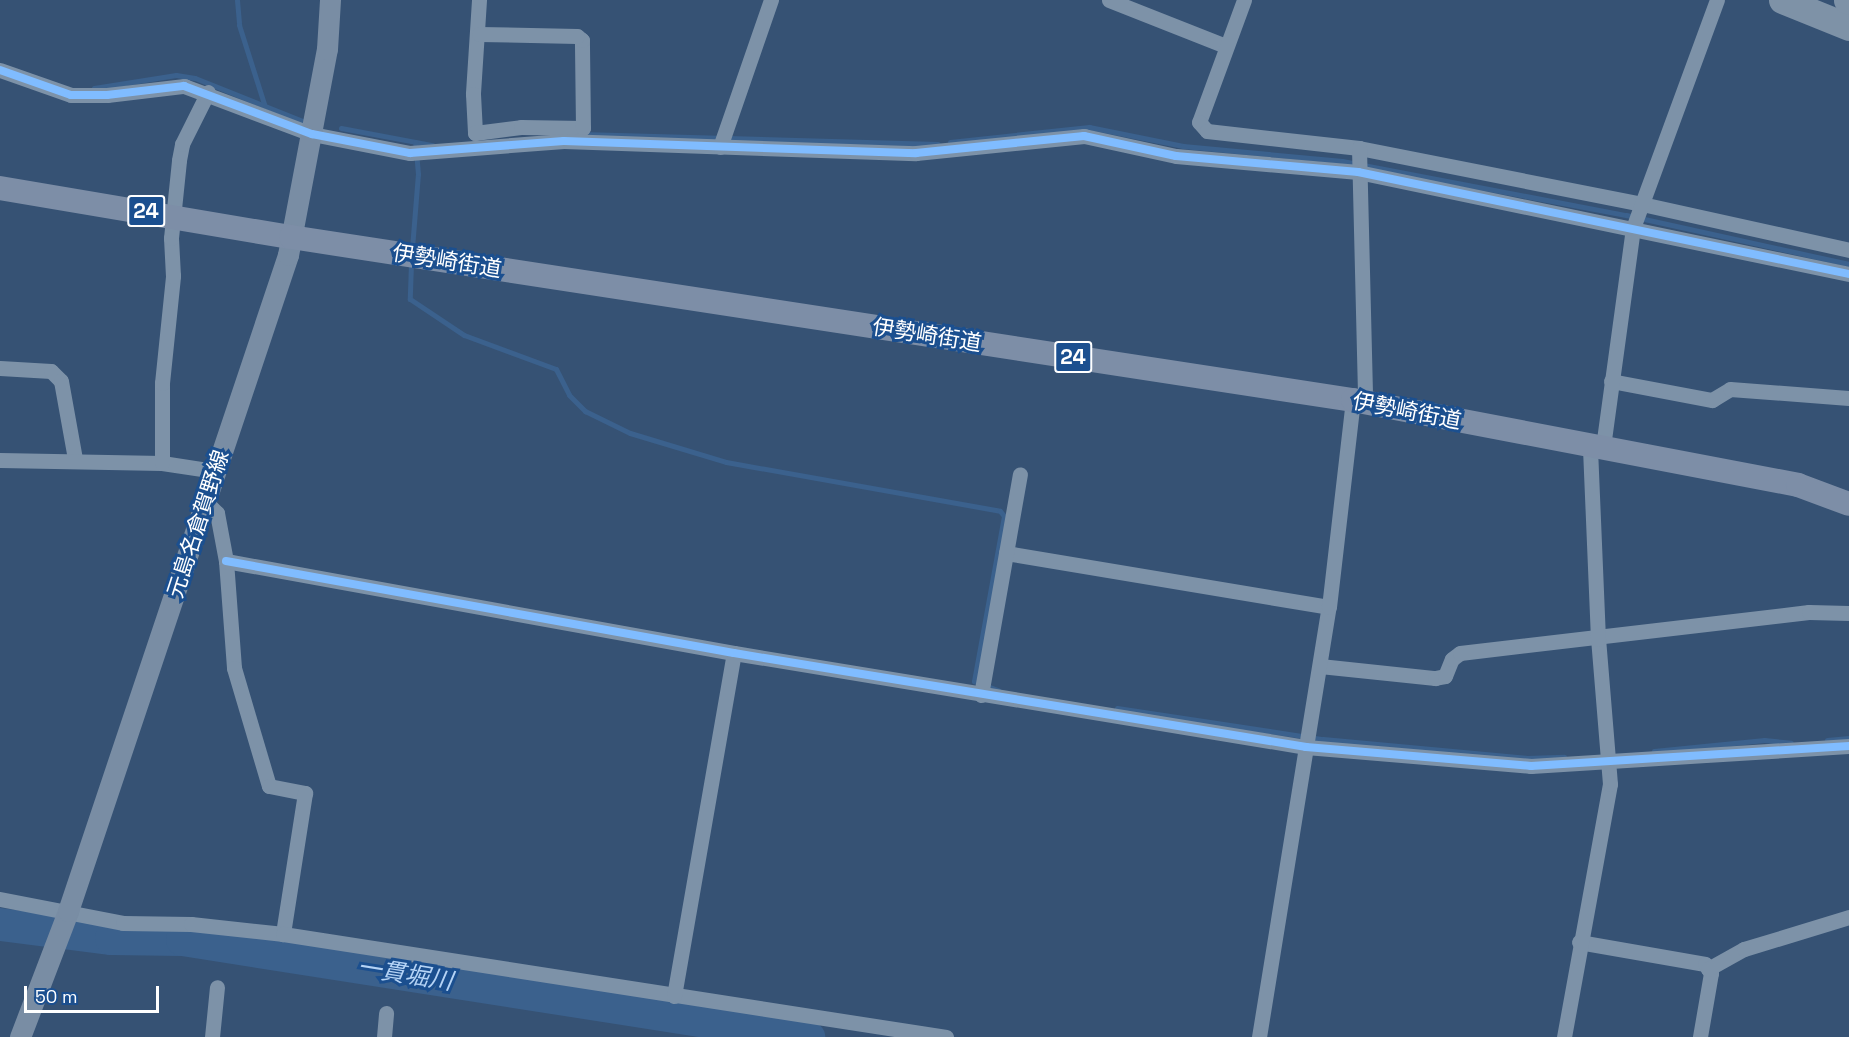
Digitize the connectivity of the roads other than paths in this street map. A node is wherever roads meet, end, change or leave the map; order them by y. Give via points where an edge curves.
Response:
1 (330, 0) edge
2 (479, 0) edge
3 (771, 0) edge
4 (1109, 0) edge
5 (1244, 0) edge
6 (1717, 0) edge
7 (1782, 0) edge
8 (1849, 27) edge
9 (479, 34) junction
10 (1226, 46) junction
11 (0, 70) edge
12 (208, 92) junction
13 (498, 130) junction
14 (312, 134) junction
15 (501, 146) junction
16 (720, 147) junction
17 (1359, 148) junction
18 (1358, 171) junction
19 (0, 188) edge
20 (1642, 204) junction
21 (174, 216) junction
22 (1633, 228) junction
23 (291, 237) junction
24 (1849, 250) edge
25 (1849, 273) edge
26 (0, 368) edge
27 (1611, 381) junction
28 (1849, 398) edge
29 (1359, 401) junction
30 (1597, 446) junction
31 (75, 459) junction
32 (0, 460) edge
33 (162, 463) junction
34 (215, 471) junction
35 (1020, 474) dead end
36 (205, 501) junction
37 (1849, 504) edge
38 (1006, 553) junction
39 (226, 561) junction
40 (1329, 607) junction
41 (1849, 614) edge
42 (1598, 639) junction
43 (734, 652) junction
44 (1320, 666) junction
45 (981, 695) junction
46 (1849, 746) edge
47 (1306, 747) junction
48 (1607, 764) junction
49 (0, 899) edge
50 (68, 913) junction
51 (1849, 917) edge
52 (283, 934) junction
53 (1579, 942) junction
54 (1708, 969) junction
55 (216, 987) dead end
56 (674, 996) junction
57 (386, 1013) dead end
58 (20, 1037) edge
59 (212, 1037) edge
60 (384, 1037) edge
61 (946, 1037) edge
62 (1259, 1037) edge
63 (1564, 1037) edge
64 (1700, 1037) edge

1 - 14 main road, 元島名倉賀野線 via 327,49
2 - 9 street
3 - 16 street
4 - 10 street
5 - 10 street
6 - 20 street
7 - 8 highway
9 - 13 street via 473,93 475,133
9 - 13 street via 577,36 582,40 583,128
10 - 17 street via 1200,122 1206,131
11 - 12 street via 70,94 107,95 184,86
12 - 14 street
12 - 21 street via 182,144
13 - 15 street
14 - 15 street via 410,153
14 - 23 main road, 元島名倉賀野線
15 - 16 street via 564,141
16 - 18 street via 916,153 1084,135 1176,156
17 - 18 street
17 - 20 street
18 - 22 street
18 - 29 street
19 - 21 main road, 伊勢崎街道 / 24
20 - 22 street
20 - 24 street
21 - 23 main road, 伊勢崎街道 / 24
21 - 33 street via 173,276 162,383
22 - 25 street
22 - 27 street
23 - 29 main road, 伊勢崎街道 / 24
23 - 34 main road, 元島名倉賀野線 via 271,309
26 - 31 street via 51,371 61,381
27 - 28 street via 1712,400 1730,389
27 - 30 street
29 - 30 main road, 伊勢崎街道 / 24
29 - 40 street
30 - 37 main road, 伊勢崎街道 / 24 via 1798,485
30 - 42 street
31 - 32 street
31 - 33 street
33 - 34 street
34 - 36 main road, 元島名倉賀野線
35 - 38 street
36 - 39 street via 217,513
36 - 50 main road, 元島名倉賀野線
38 - 40 street
38 - 45 street
39 - 43 street
39 - 52 street via 234,668 268,786 305,793
40 - 44 street
41 - 42 street via 1809,612
42 - 44 street via 1460,654 1452,659 1445,676 1435,678
42 - 48 street
43 - 45 street
43 - 56 street
44 - 47 street
45 - 47 street
46 - 48 street
47 - 48 street via 1491,764
47 - 62 street
48 - 53 street via 1610,784
49 - 50 street
50 - 52 street via 123,923 191,924
50 - 58 main road, 元島名倉賀野線
51 - 54 street via 1744,949
52 - 56 street
53 - 54 street via 1705,964
53 - 63 street
54 - 64 street via 1711,973
55 - 59 street
56 - 61 street
57 - 60 street

